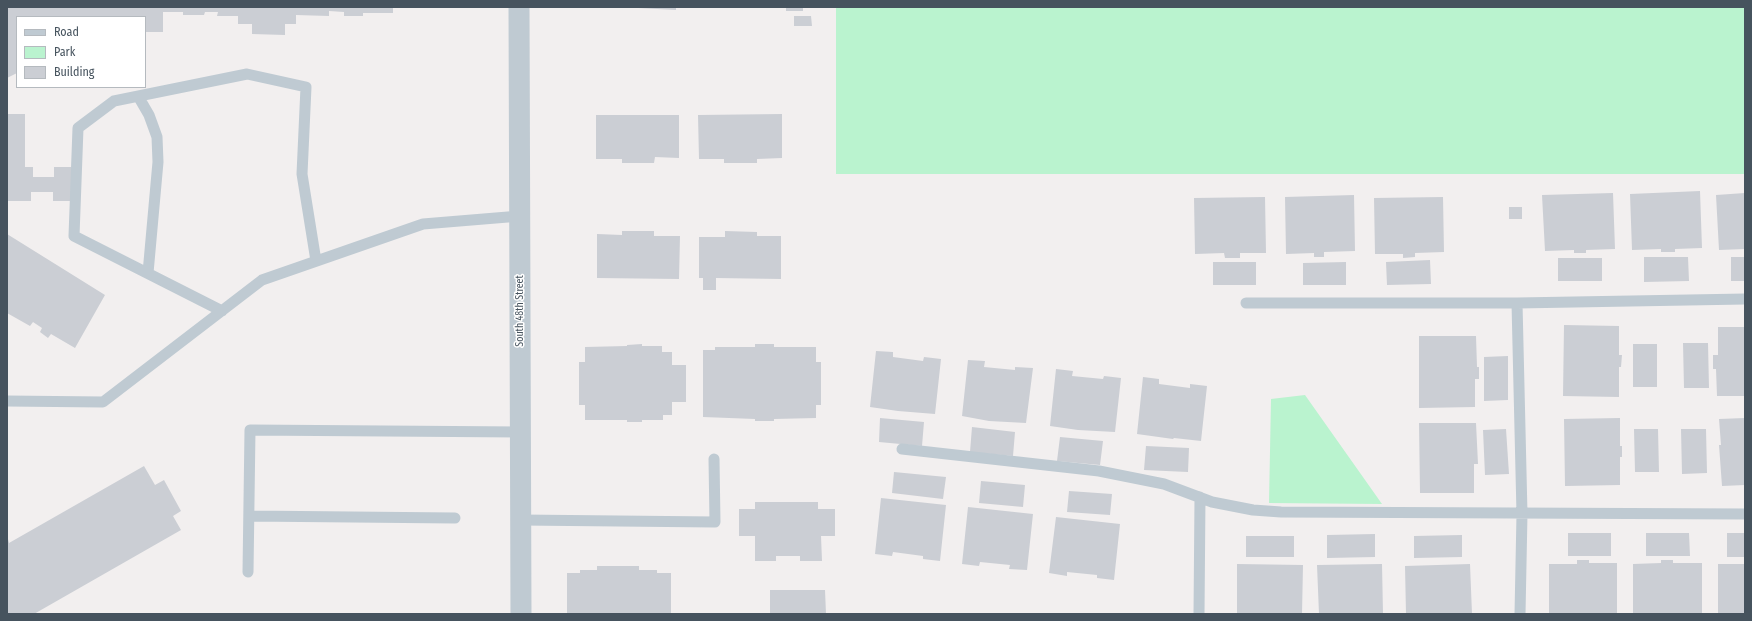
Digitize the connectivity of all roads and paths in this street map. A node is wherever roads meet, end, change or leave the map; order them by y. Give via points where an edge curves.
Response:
1 (519, 7) edge
2 (138, 96) junction
3 (520, 216) junction
4 (316, 261) junction
5 (148, 274) junction
6 (1745, 300) edge
7 (1246, 303) dead end
8 (1517, 303) junction
9 (222, 311) junction
10 (7, 401) edge
11 (520, 432) junction
12 (902, 449) dead end
13 (714, 459) dead end
14 (1200, 497) junction
15 (1522, 514) junction
16 (1745, 514) edge
17 (249, 516) junction
18 (455, 518) dead end
19 (521, 520) junction
20 (248, 572) dead end
21 (521, 614) edge
22 (1199, 614) edge
23 (1520, 614) edge

1 - 3 street, South 48th Street
2 - 4 lane via 247,74 306,87 302,174
2 - 5 lane via 157,137 158,162
2 - 5 lane via 114,100 78,128 74,236
3 - 4 lane via 423,224
3 - 11 street, South 48th Street
4 - 9 lane via 262,280
5 - 9 lane
6 - 8 lane
7 - 8 lane
8 - 15 lane
9 - 10 lane via 103,402
11 - 17 lane via 250,430
11 - 19 street, South 48th Street
12 - 14 lane via 1099,471 1164,484
13 - 19 lane via 715,522
14 - 15 lane via 1253,510 1281,512
14 - 22 lane
15 - 16 lane
15 - 23 lane
17 - 18 lane
17 - 20 lane
19 - 21 street, South 48th Street

